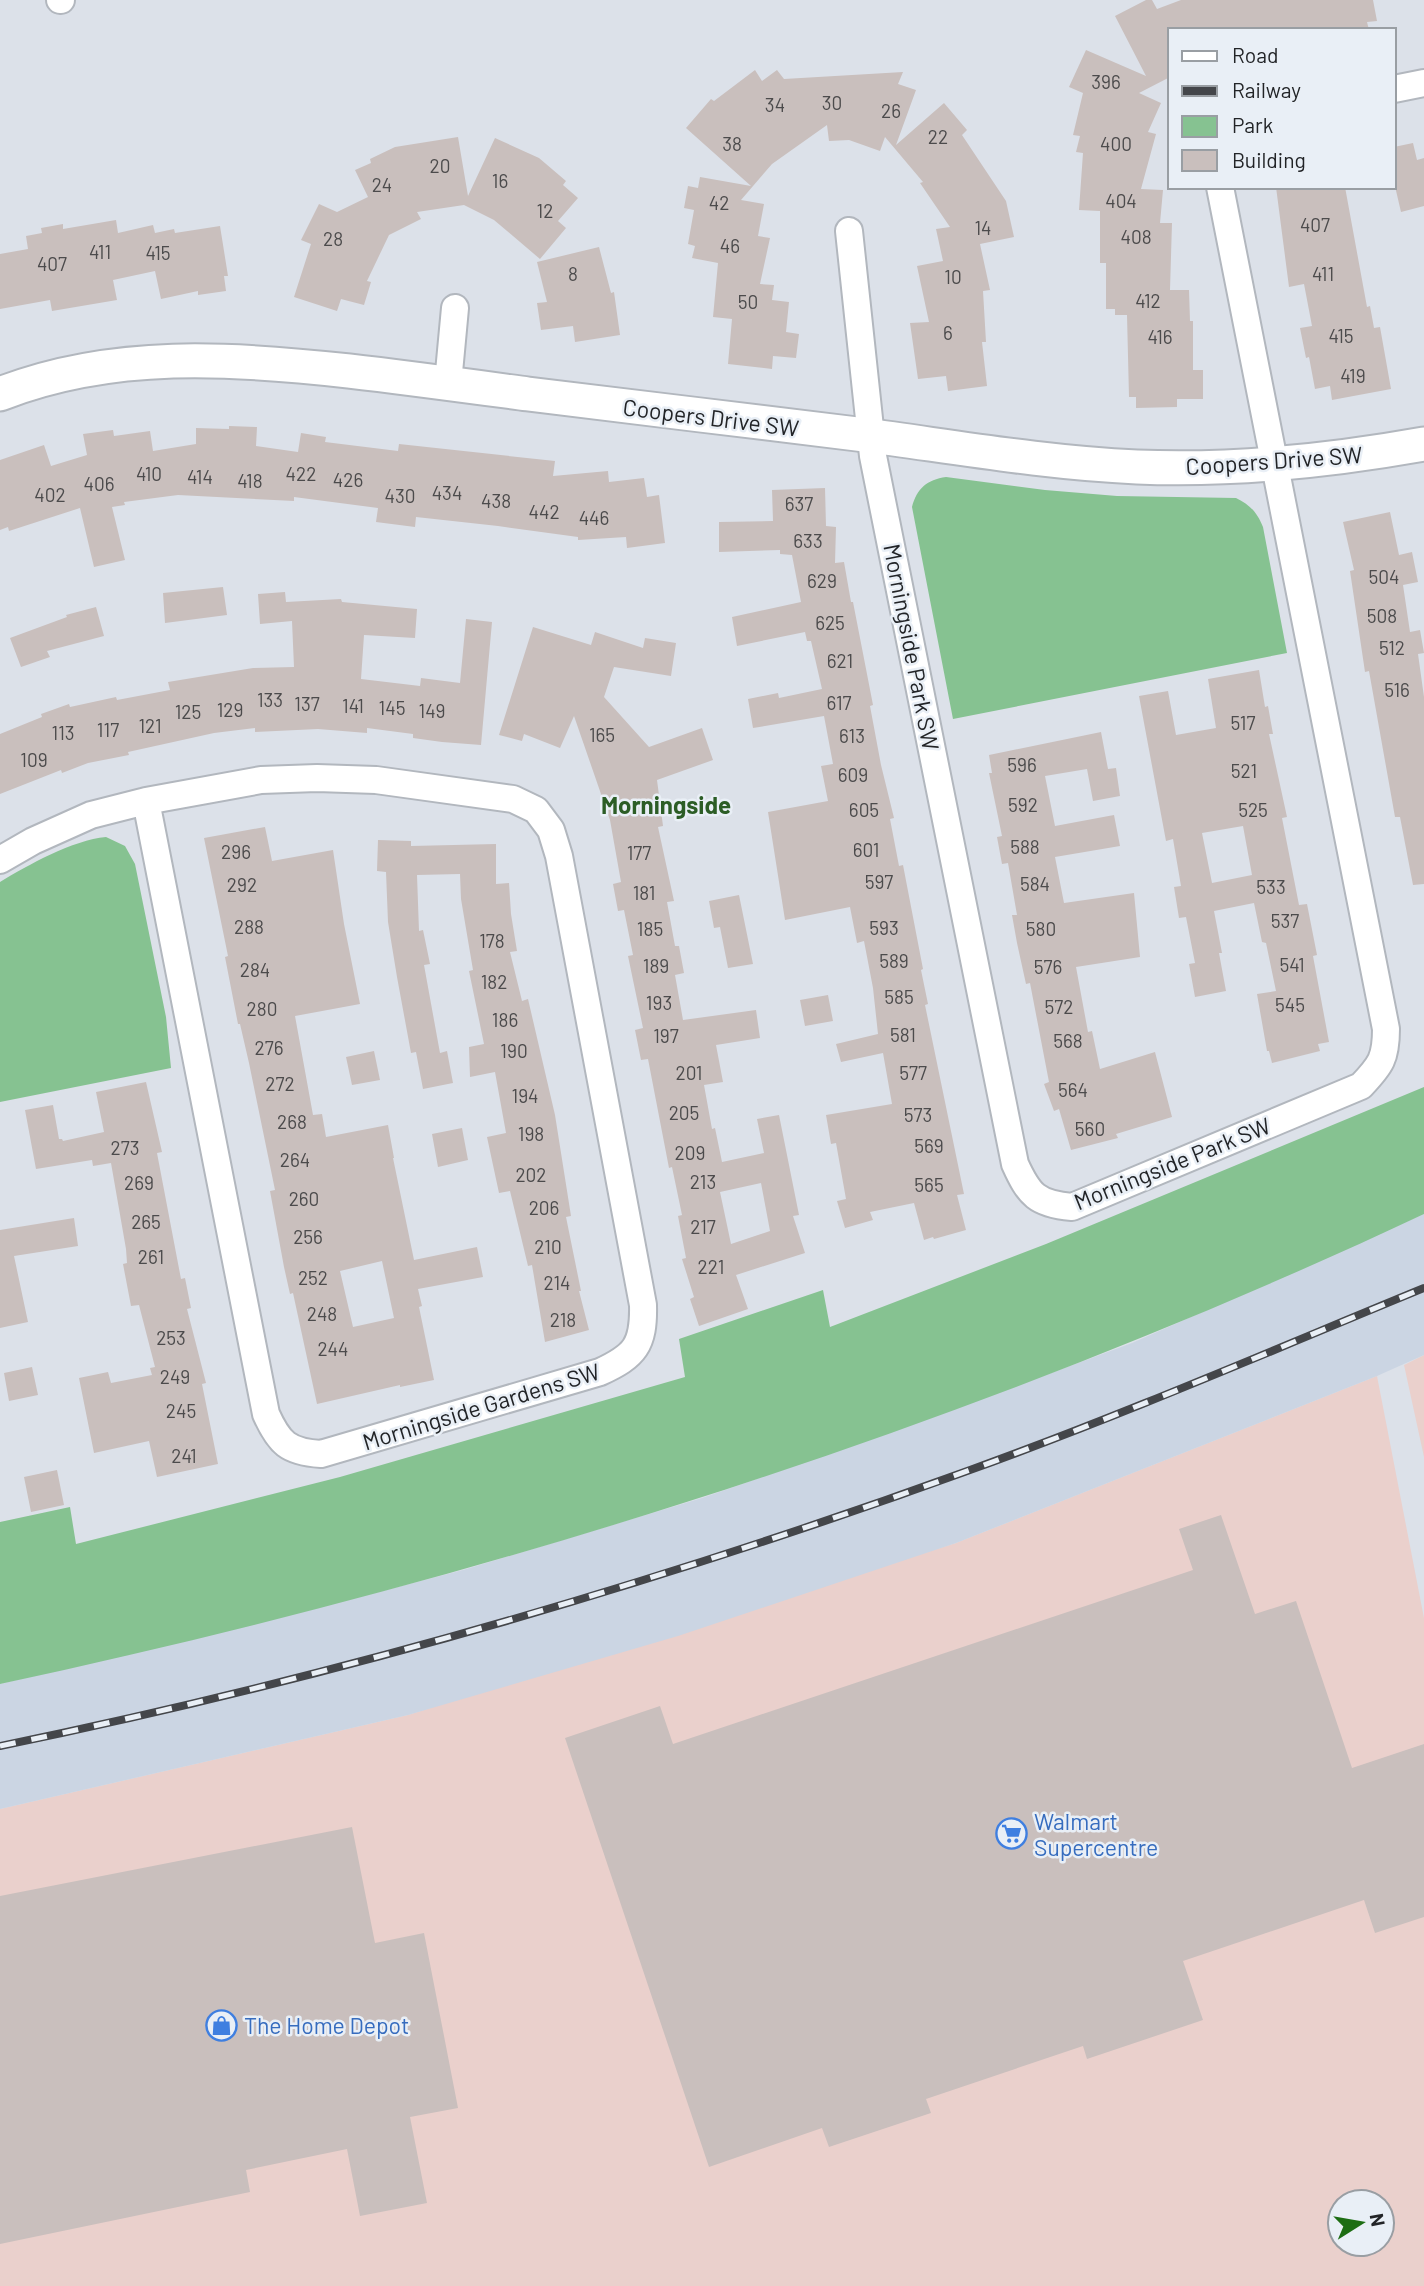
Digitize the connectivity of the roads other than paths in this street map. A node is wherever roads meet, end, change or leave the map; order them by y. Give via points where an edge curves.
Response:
1 (1424, 83) edge
2 (1396, 89) edge
3 (1220, 189) edge
4 (849, 231) dead end
5 (455, 308) dead end
6 (447, 383) junction
7 (0, 394) edge
8 (870, 436) junction
9 (1424, 444) edge
10 (1276, 465) junction
11 (146, 801) junction
12 (0, 860) edge

1 - 2 street
3 - 10 street, Morningside Park SW
4 - 8 street, Morningside Park SW
5 - 6 street
6 - 7 street, Coopers Drive SW via 202,359 81,371
6 - 8 street, Coopers Drive SW
8 - 10 street, Coopers Drive SW via 1136,467
8 - 10 street, Morningside Park SW via 1015,1164 1037,1199 1072,1207 1361,1086 1379,1068 1386,1051 1386,1029
9 - 10 street, Coopers Drive SW
11 - 11 street, Morningside Gardens SW via 261,780 317,778 376,780 492,795 536,810 551,830 559,856 643,1305 636,1349 622,1362 321,1454 288,1447 275,1432 266,1414
11 - 12 street, Morningside Gardens SW via 91,815

